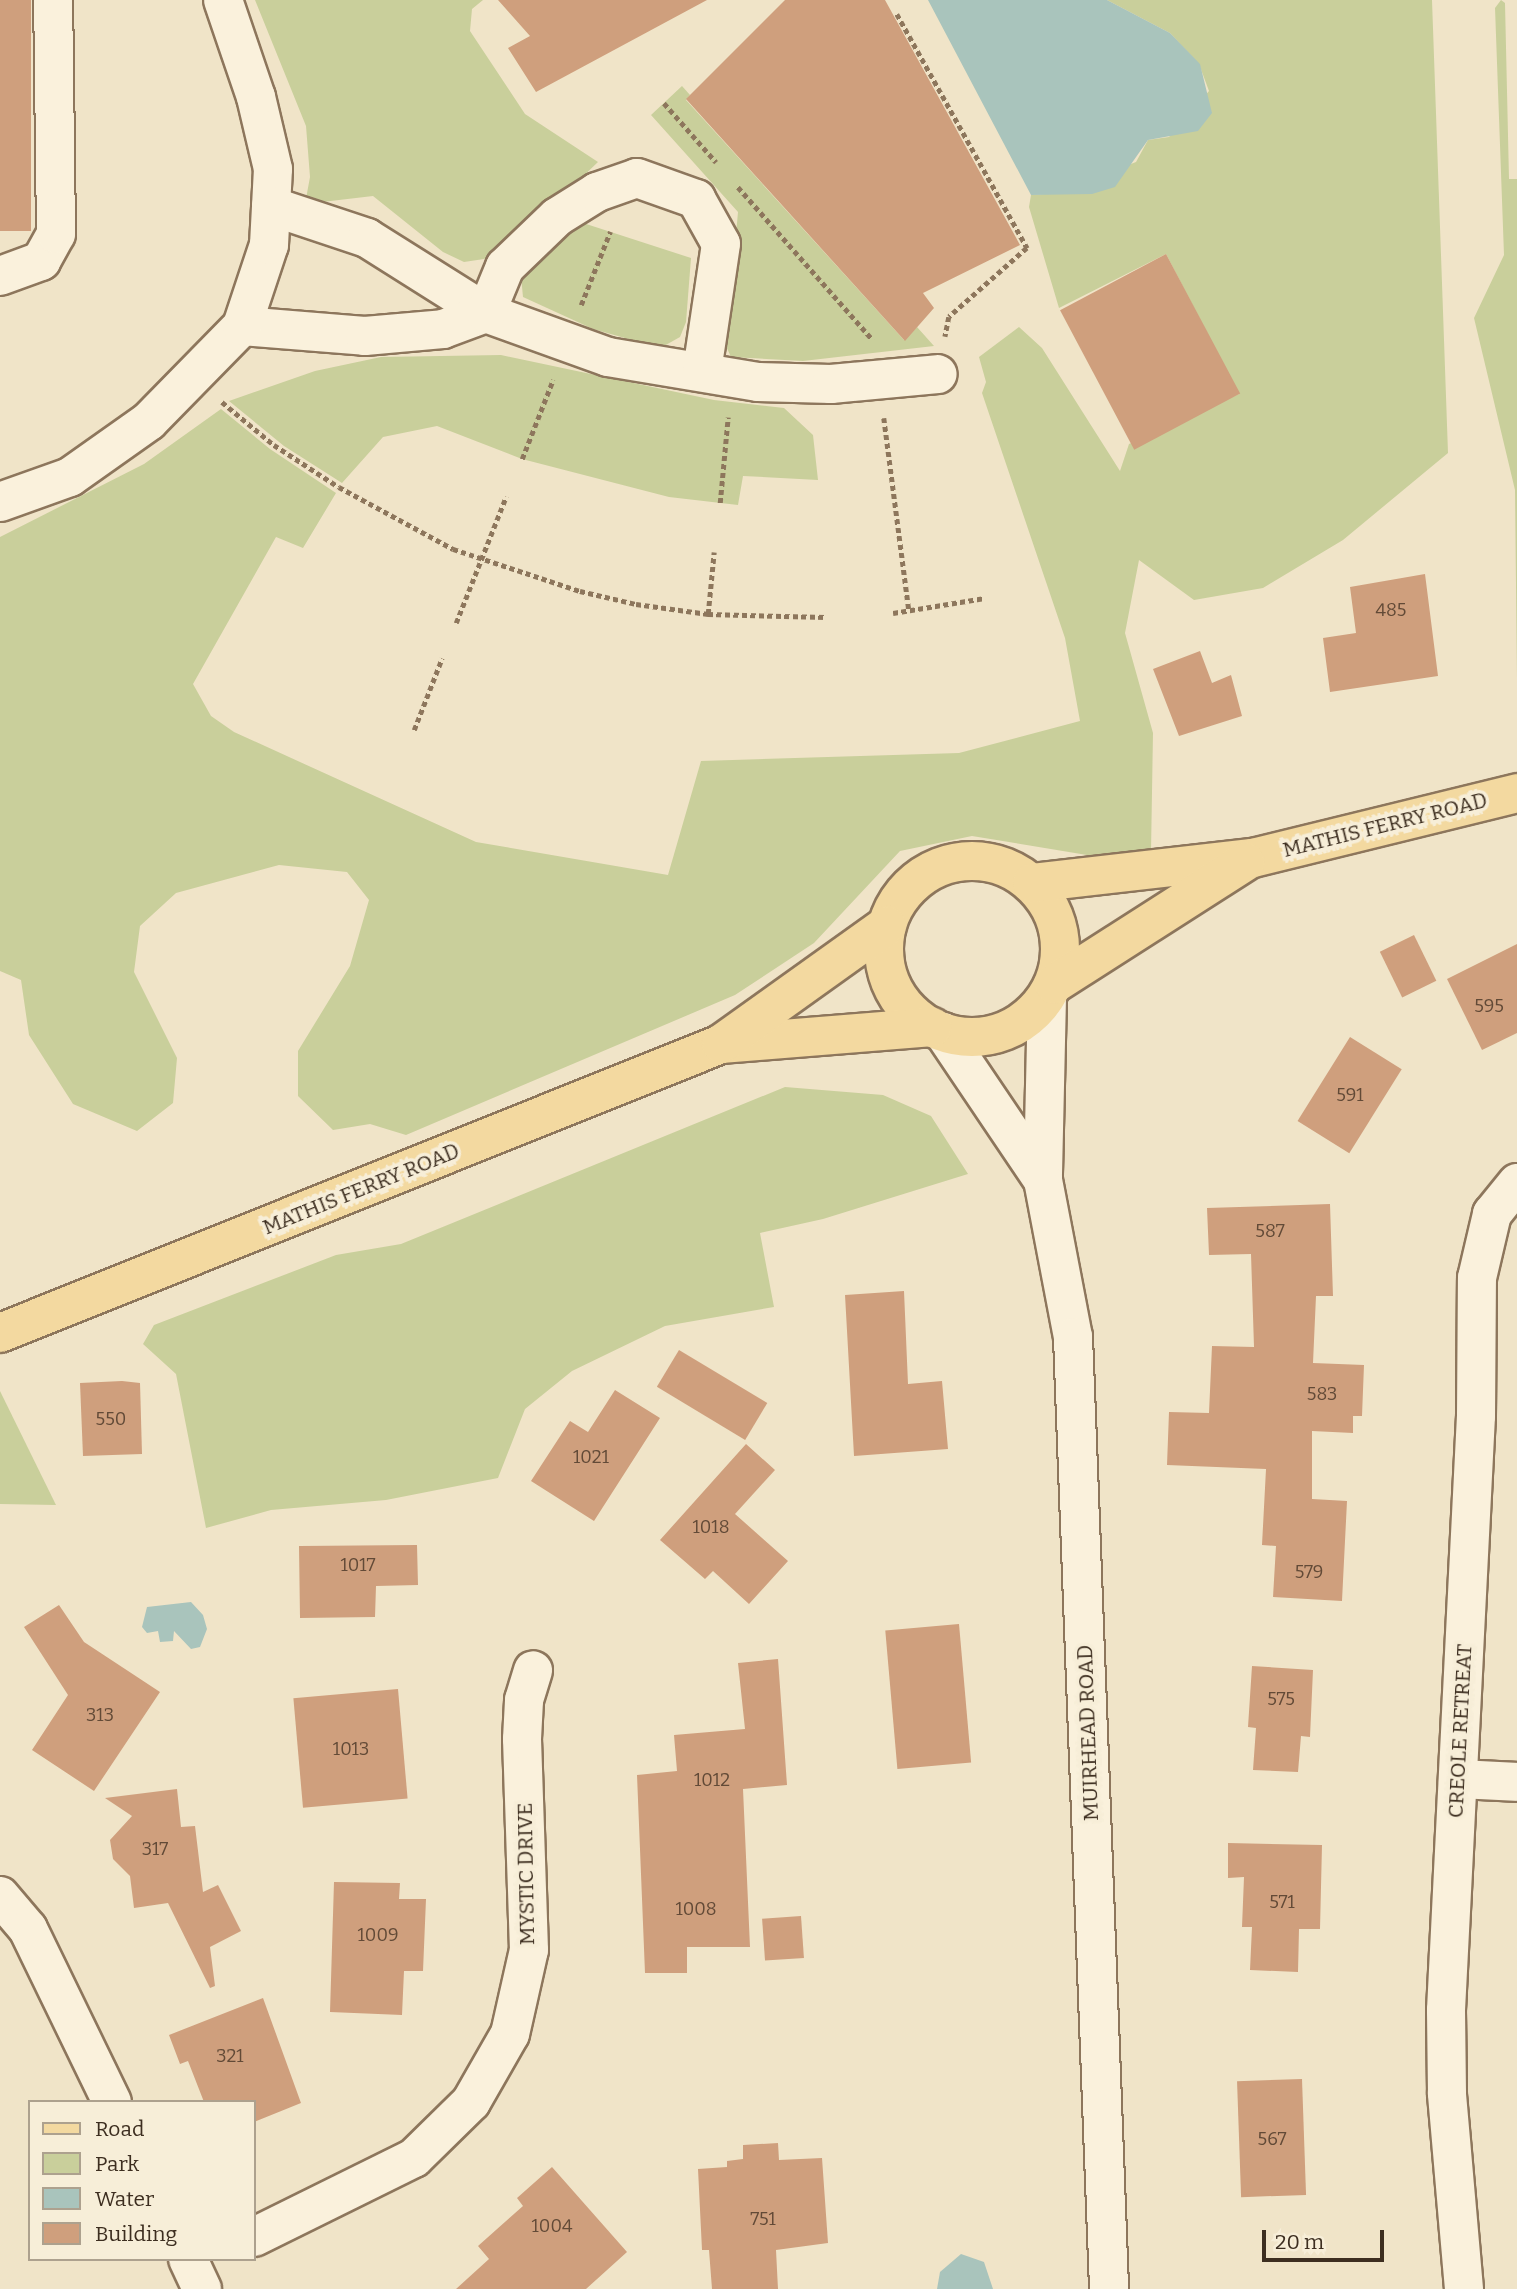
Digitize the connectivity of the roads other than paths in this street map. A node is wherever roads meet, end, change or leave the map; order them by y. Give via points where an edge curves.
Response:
1 (53, 0) edge
2 (223, 0) edge
3 (271, 206) junction
4 (0, 276) edge
5 (485, 313) junction
6 (242, 326) junction
7 (702, 372) junction
8 (938, 374) road end
9 (0, 502) edge
10 (1517, 793) edge
11 (1252, 858) junction
12 (1032, 883) junction
13 (887, 925) junction
14 (1050, 990) junction
15 (938, 1030) junction
16 (721, 1044) junction
17 (1043, 1180) junction
18 (1517, 1183) edge
19 (0, 1333) edge
20 (533, 1670) dead end
21 (1458, 1779) junction
22 (1517, 1782) edge
23 (0, 1896) edge
24 (111, 2100) edge
25 (256, 2236) edge
26 (1109, 2289) edge
27 (1464, 2289) edge

1 - 4 street via 56,234 40,261
2 - 3 street via 256,97 273,169
3 - 5 street via 367,239
3 - 6 street via 269,245
5 - 6 street via 443,329 365,336
5 - 7 street via 608,357
5 - 7 street via 505,267 557,217 597,192 637,178 696,199 721,244
6 - 9 street via 149,421 70,477
7 - 8 street via 758,382 831,384
10 - 11 main road, MATHIS FERRY ROAD
11 - 12 main road, MATHIS FERRY ROAD
11 - 14 main road, MATHIS FERRY ROAD
12 - 13 main road via 993,863 948,864 909,886
12 - 14 main road via 1050,904 1059,930 1061,958
13 - 15 main road via 887,973 897,995
13 - 16 main road, MATHIS FERRY ROAD
14 - 15 main road via 1012,1028 990,1035
14 - 17 street, MUIRHEAD ROAD
15 - 16 main road, MATHIS FERRY ROAD
15 - 17 street, MUIRHEAD ROAD
16 - 19 main road, MATHIS FERRY ROAD
17 - 26 street, MUIRHEAD ROAD via 1073,1338
18 - 21 street, CREOLE RETREAT via 1492,1214 1477,1278 1476,1416
20 - 25 street, MYSTIC DRIVE via 524,1700 522,1739 529,1950 509,2034 471,2102 414,2158
21 - 22 street
21 - 27 street, CREOLE RETREAT via 1446,2010 1448,2107
23 - 24 street via 28,1929

